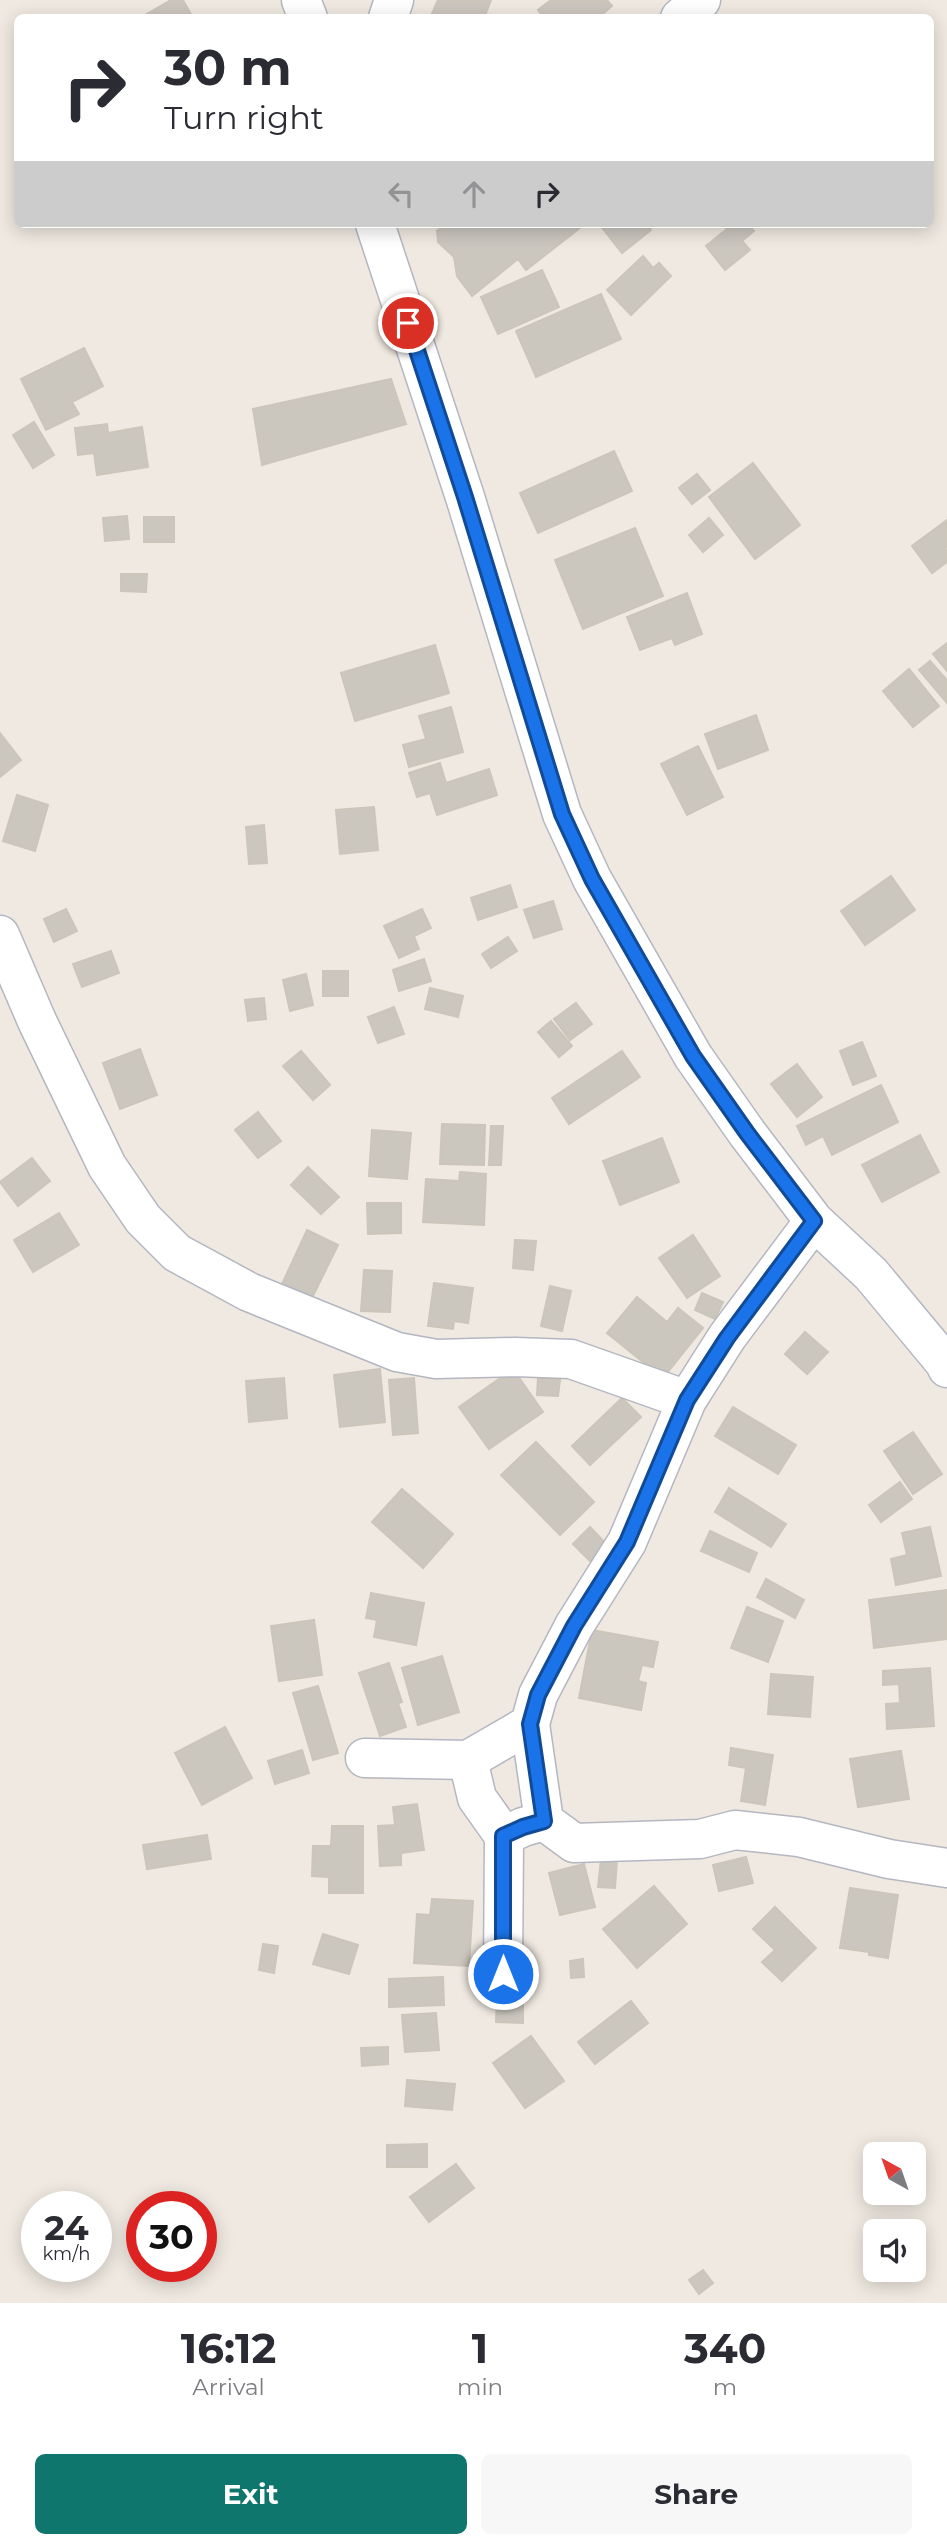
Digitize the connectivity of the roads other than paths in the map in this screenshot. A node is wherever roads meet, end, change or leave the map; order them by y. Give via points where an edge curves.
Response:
1 (701, 0) edge
2 (685, 14) edge
3 (376, 228) edge
4 (0, 935) edge
5 (814, 1221) junction
6 (947, 1368) edge
7 (687, 1400) junction
8 (530, 1724) junction
9 (365, 1758) dead end
10 (468, 1760) junction
11 (544, 1821) junction
12 (503, 1836) junction
13 (947, 1868) edge
14 (503, 1974) dead end

1 - 2 street
3 - 5 street via 562,814 592,879 693,1056
4 - 7 street via 107,1166 143,1219 177,1253 249,1292 397,1352 436,1359 571,1359
5 - 6 street via 871,1275
5 - 7 street
7 - 8 street via 627,1542 574,1626 538,1695
8 - 10 street
8 - 11 street
9 - 10 street
10 - 12 street via 477,1798
11 - 12 street
11 - 13 street via 574,1843 699,1839 735,1830 799,1837
12 - 14 street

